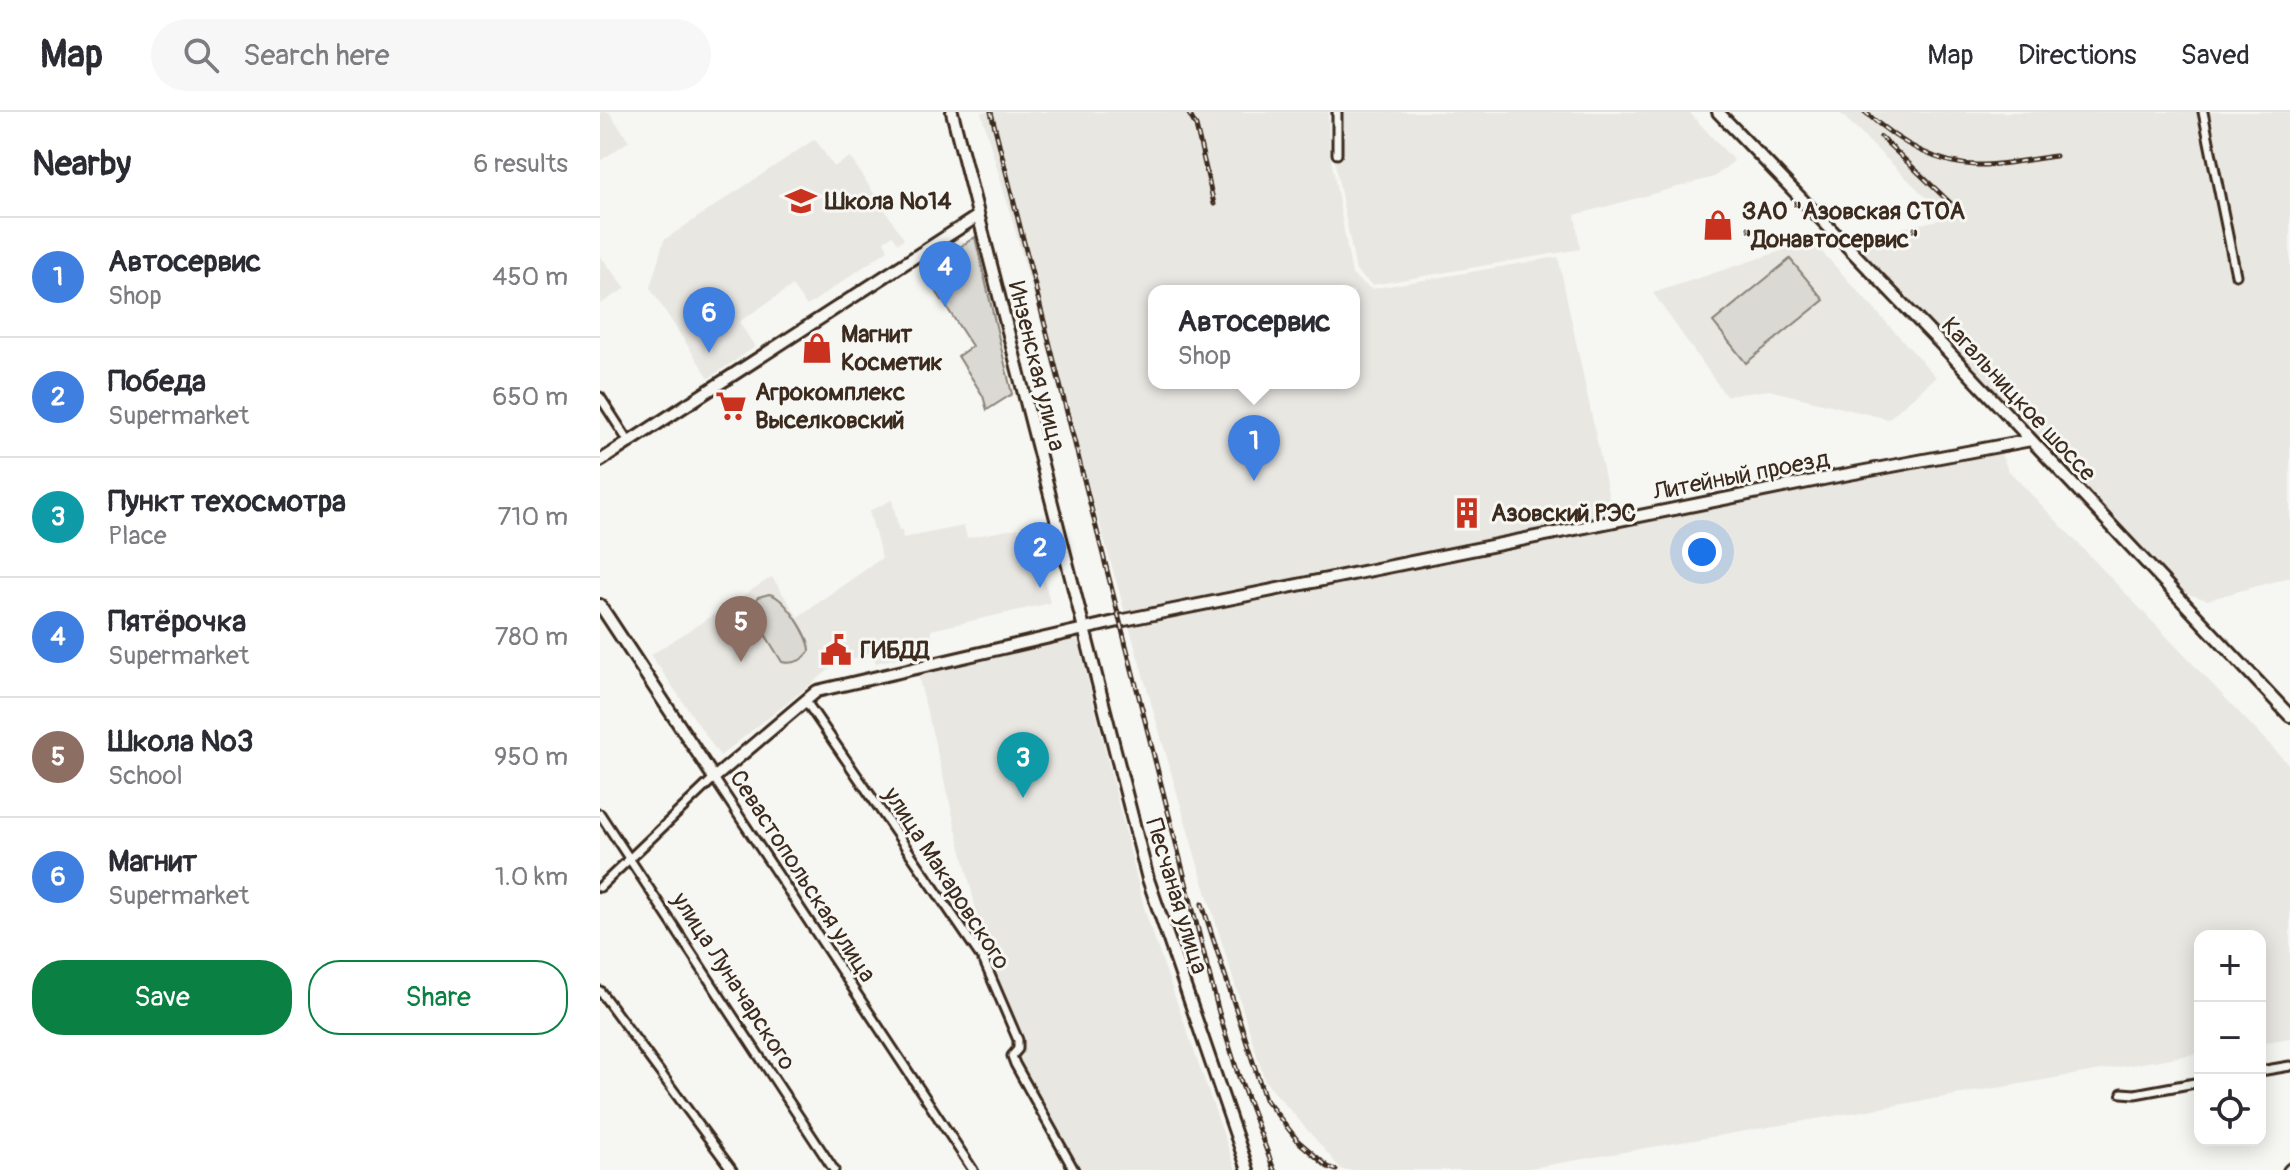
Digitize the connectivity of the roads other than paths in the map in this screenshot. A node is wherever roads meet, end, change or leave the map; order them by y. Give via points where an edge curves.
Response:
1 (952, 112) edge
2 (1337, 112) edge
3 (1718, 112) edge
4 (2203, 112) edge
5 (1337, 154) dead end
6 (978, 216) junction
7 (2236, 275) dead end
8 (600, 397) edge
9 (2031, 440) junction
10 (629, 442) junction
11 (600, 461) edge
12 (600, 605) edge
13 (1083, 629) junction
14 (805, 700) junction
15 (2290, 716) edge
16 (714, 778) junction
17 (600, 814) edge
18 (631, 860) junction
19 (600, 887) edge
20 (600, 991) edge
21 (2290, 1066) edge
22 (2266, 1070) edge
23 (2194, 1083) edge
24 (2122, 1093) dead end
25 (732, 1170) edge
26 (834, 1170) edge
27 (973, 1170) edge
28 (1074, 1170) edge
29 (1248, 1170) edge

1 - 6 main road, Инзенская улица
2 - 5 street
3 - 9 main road, Кагальницкое шоссе
4 - 7 street
6 - 10 main road
6 - 13 main road, Инзенская улица
8 - 10 street
9 - 13 main road, Литейный проезд
9 - 15 main road, Кагальницкое шоссе
10 - 11 main road
12 - 16 main road, Севастопольская улица
13 - 14 main road, Литейный проезд via 817,691
13 - 29 main road, Песчаная улица via 1148,879
14 - 16 main road, Литейный проезд
14 - 28 street, улица Макаровского via 984,961 1018,1040 1015,1064
16 - 18 street
16 - 27 street, Севастопольская улица
17 - 18 street, улица Луначарского
18 - 19 street
18 - 26 street, улица Луначарского
20 - 25 street
21 - 22 street
23 - 24 street

